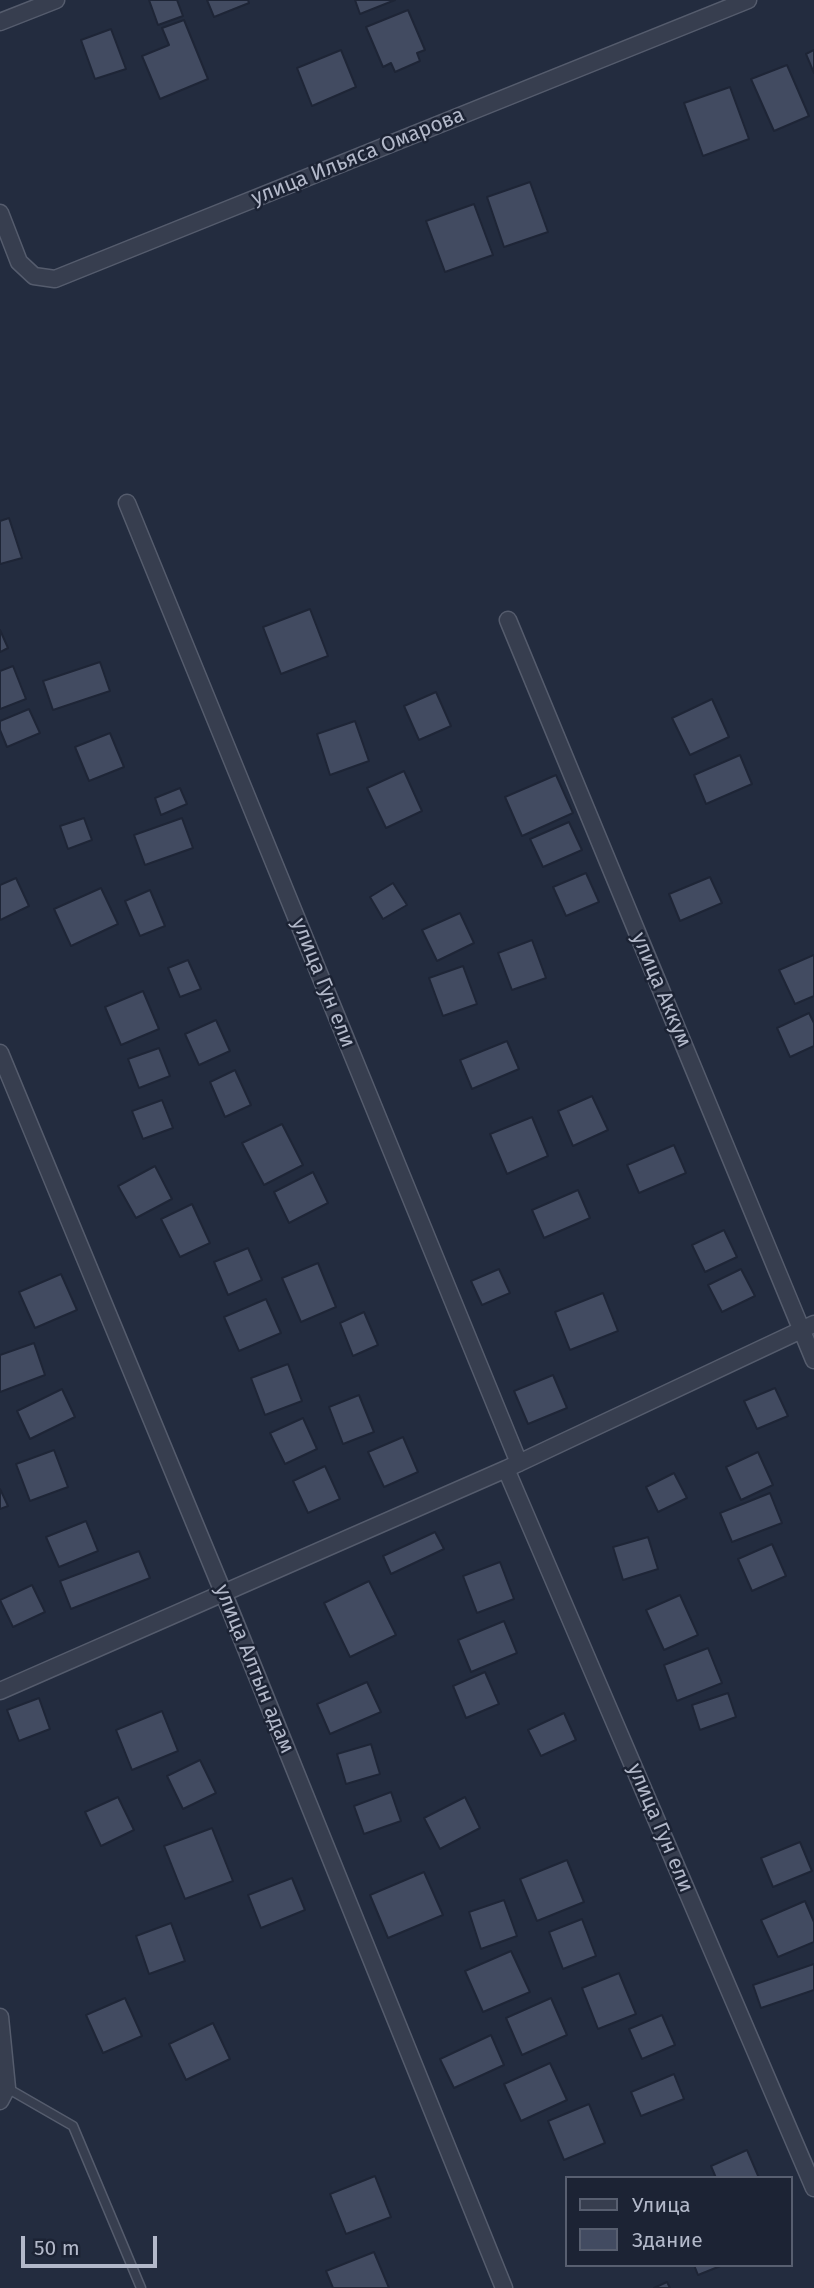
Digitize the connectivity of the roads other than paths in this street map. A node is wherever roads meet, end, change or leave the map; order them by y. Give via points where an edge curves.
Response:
1 (56, 0) edge
2 (748, 0) edge
3 (0, 23) edge
4 (0, 213) edge
5 (127, 503) dead end
6 (508, 621) dead end
7 (0, 1053) edge
8 (808, 1327) edge
9 (814, 1360) edge
10 (512, 1466) junction
11 (223, 1592) junction
12 (0, 1691) edge
13 (0, 2017) edge
14 (3, 2095) edge
15 (814, 2188) edge
16 (141, 2288) edge
17 (503, 2288) edge

1 - 3 street
2 - 4 street, улица Ильяса Омарова via 55,279 34,276 19,262
5 - 10 street, улица Гун ели
6 - 8 street, улица Аккум
7 - 11 street, улица Алтын адам
8 - 9 street, улица Аккум
8 - 10 street
10 - 11 street
10 - 15 street, улица Гун ели
11 - 12 street
11 - 17 street, улица Алтын адам
13 - 14 street
14 - 16 lane via 73,2126

